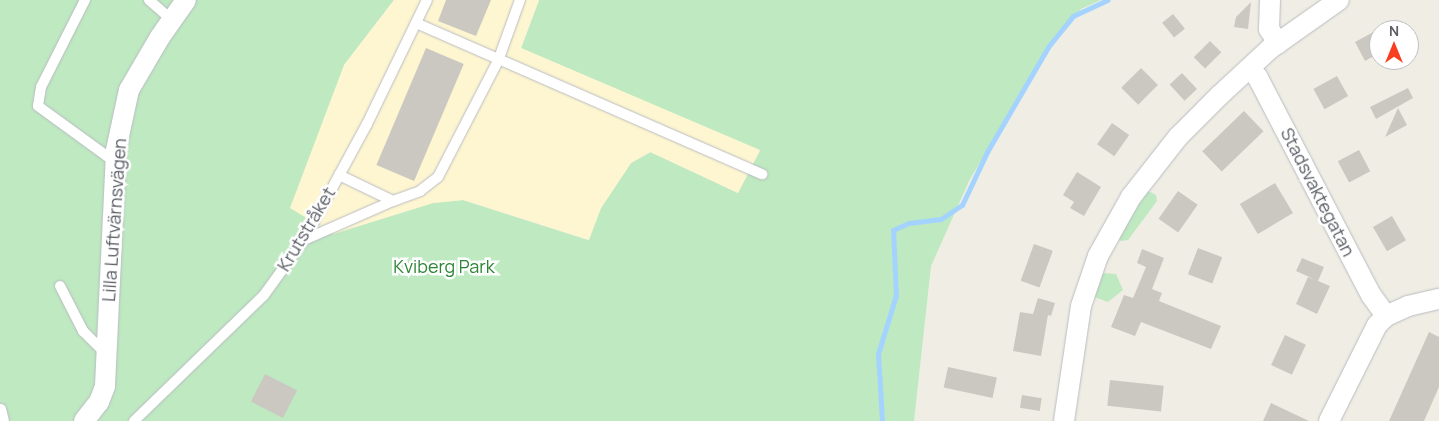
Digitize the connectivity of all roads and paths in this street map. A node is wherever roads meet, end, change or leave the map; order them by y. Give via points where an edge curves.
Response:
1 (84, 0) edge
2 (149, 0) edge
3 (186, 0) edge
4 (426, 0) edge
5 (520, 0) edge
6 (1270, 0) edge
7 (1339, 0) edge
8 (172, 20) junction
9 (416, 23) junction
10 (1278, 43) junction
11 (498, 61) junction
12 (1250, 68) junction
13 (115, 162) junction
14 (762, 174) dead end
15 (339, 175) junction
16 (393, 201) junction
17 (304, 240) junction
18 (60, 286) dead end
19 (1439, 299) edge
20 (1386, 316) junction
21 (106, 354) junction
22 (1, 409) edge
23 (4, 421) edge
24 (84, 421) edge
25 (134, 421) edge
26 (1064, 421) edge
27 (1329, 421) edge

1 - 13 lane via 41,87 38,106
2 - 8 lane
3 - 8 street, Lilla Luftvärnsvägen
4 - 9 lane, Krutstråket
5 - 11 lane
6 - 10 street via 1269,29
7 - 10 street
8 - 13 street, Lilla Luftvärnsvägen via 129,90
9 - 11 lane
9 - 15 lane, Krutstråket
10 - 12 street
11 - 14 lane
11 - 16 lane via 438,177 420,191
12 - 20 street, Stadsvaktegatan via 1371,296
12 - 26 street via 1178,137 1131,197 1098,256 1081,306
13 - 21 street, Lilla Luftvärnsvägen
15 - 16 lane
15 - 17 lane, Krutstråket
16 - 17 lane
17 - 25 lane, Krutstråket via 264,295
18 - 21 lane via 83,331
19 - 20 street via 1408,306
20 - 27 street via 1361,351
21 - 24 street, Lilla Luftvärnsvägen via 104,386 99,402
22 - 23 lane

